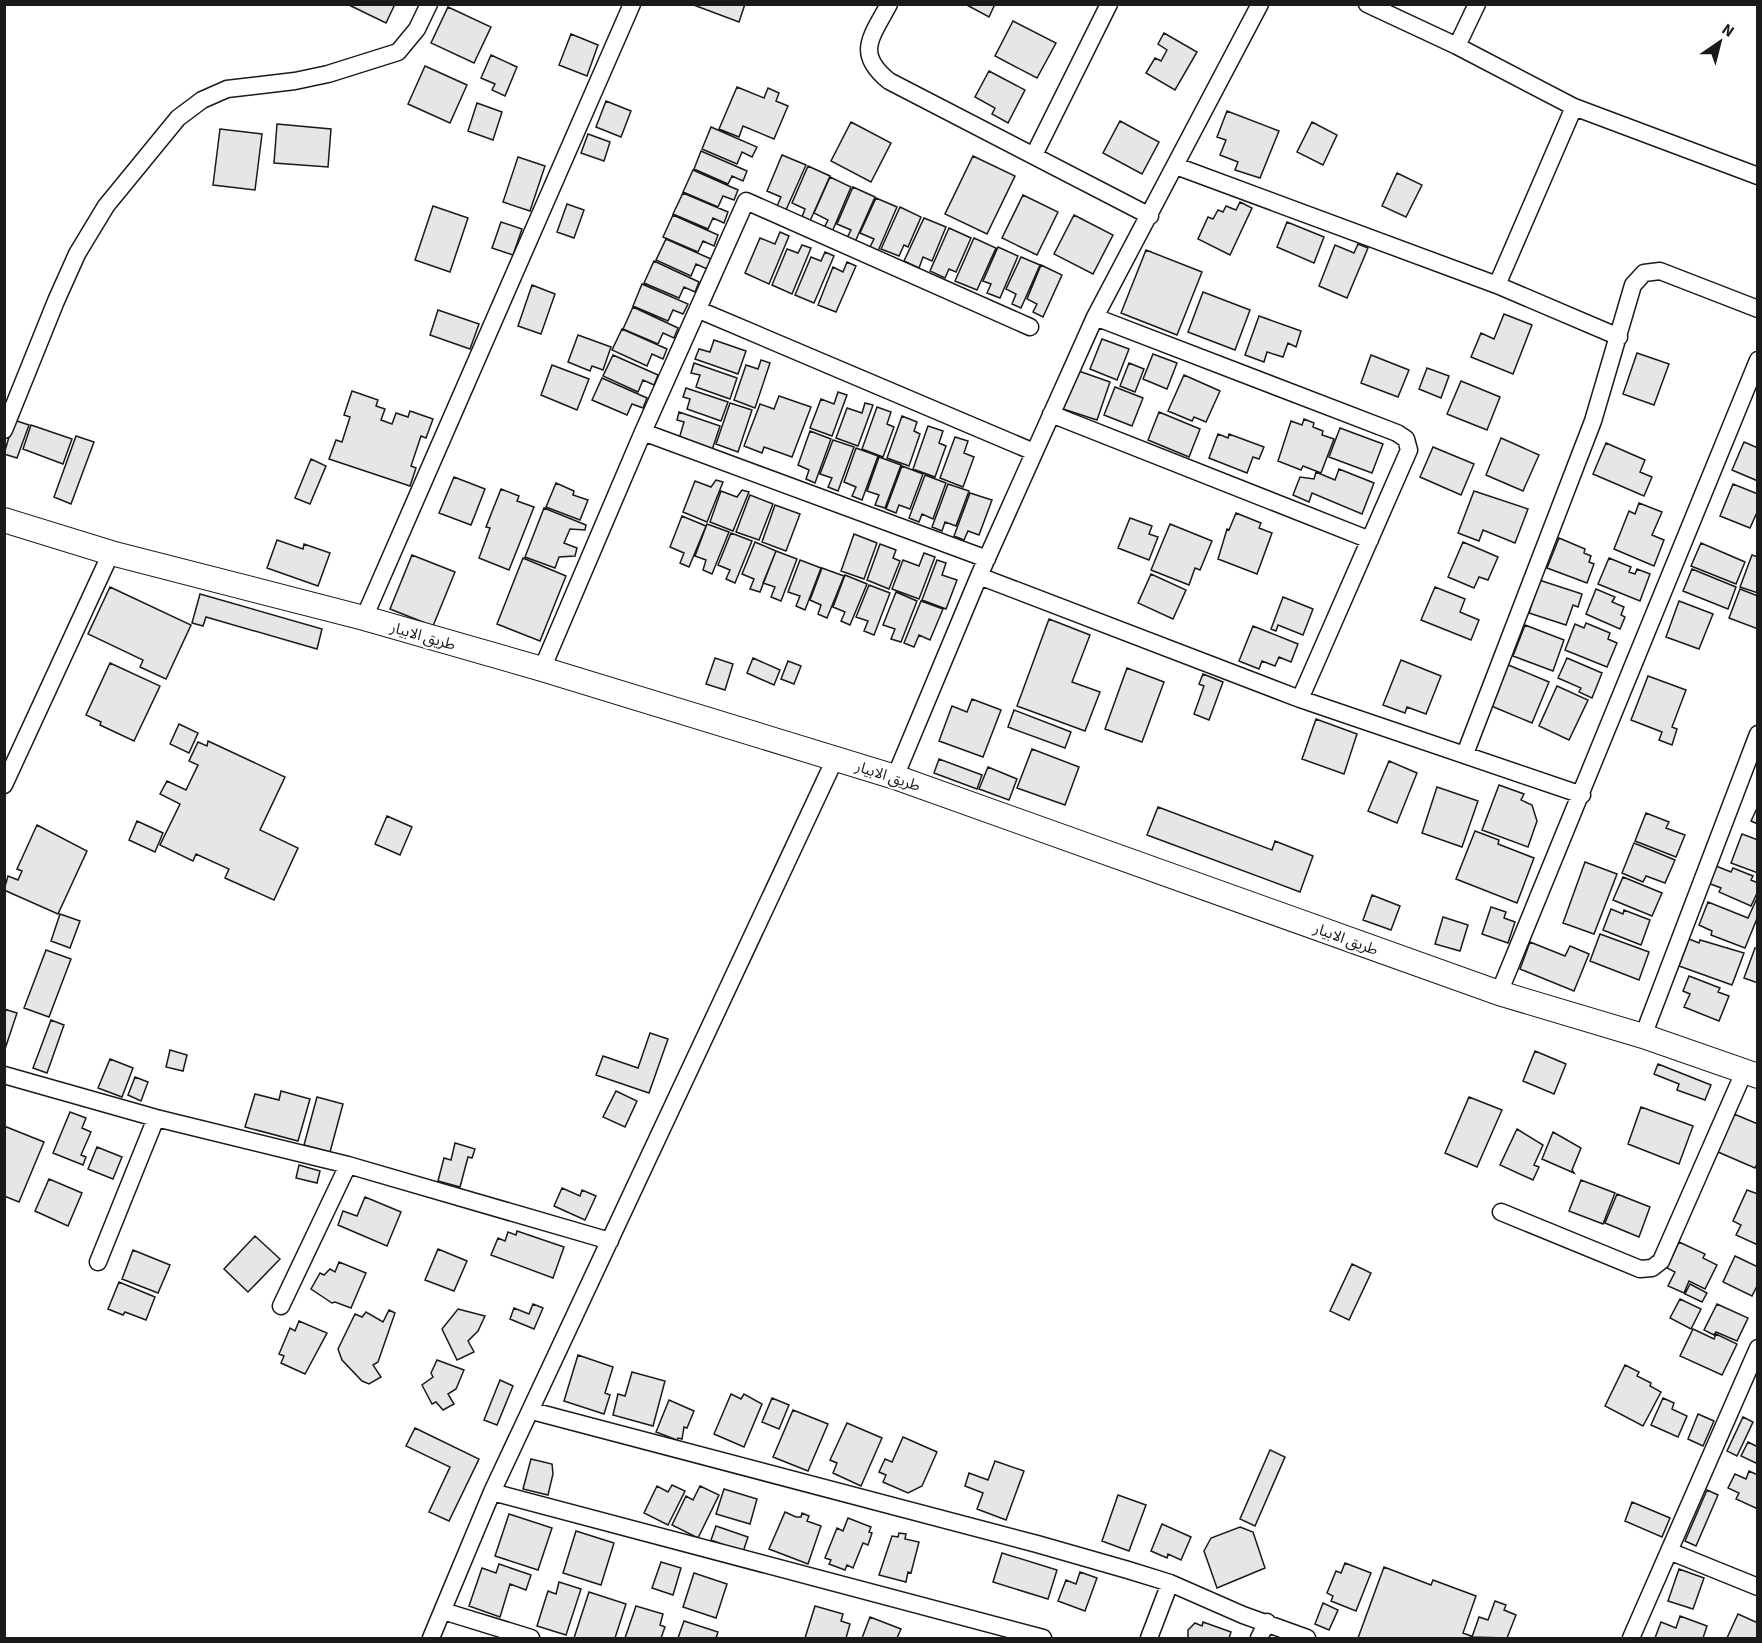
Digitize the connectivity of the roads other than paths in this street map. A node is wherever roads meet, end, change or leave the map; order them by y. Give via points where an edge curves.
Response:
1 (429, 4) edge
2 (632, 4) edge
3 (889, 4) edge
4 (1109, 4) edge
5 (1260, 4) edge
6 (1367, 4) edge
7 (1477, 4) edge
8 (1456, 46) junction
9 (1574, 107) junction
10 (1034, 154) junction
11 (1176, 165) junction
12 (1758, 176) edge
13 (1150, 216) junction
14 (1497, 285) junction
15 (1758, 309) edge
16 (699, 310) junction
17 (1095, 317) junction
18 (1030, 327) dead end
19 (1619, 337) junction
20 (1758, 360) edge
21 (1051, 414) junction
22 (4, 429) edge
23 (644, 432) junction
24 (1034, 452) junction
25 (4, 520) edge
26 (1370, 540) junction
27 (111, 553) junction
28 (987, 559) junction
29 (979, 576) junction
30 (364, 618) junction
31 (542, 669) junction
32 (1300, 699) junction
33 (1758, 734) edge
34 (1465, 754) junction
35 (835, 759) junction
36 (895, 777) junction
37 (4, 785) edge
38 (1582, 795) junction
39 (1499, 993) junction
40 (1643, 1036) junction
41 (1751, 1074) edge
42 (4, 1075) edge
43 (156, 1118) junction
44 (348, 1166) junction
45 (1501, 1212) dead end
46 (610, 1241) junction
47 (98, 1262) dead end
48 (281, 1306) dead end
49 (1758, 1348) edge
50 (532, 1411) junction
51 (492, 1492) junction
52 (1669, 1551) junction
53 (1170, 1583) junction
54 (1758, 1587) edge
55 (443, 1611) junction
56 (1267, 1622) junction
57 (431, 1638) edge
58 (531, 1638) edge
59 (1043, 1638) edge
60 (1149, 1638) edge
61 (1259, 1638) edge
62 (1307, 1638) edge
63 (1631, 1638) edge

1 - 22 street via 417,29 398,52 328,74 227,89 202,100 178,118 112,197 77,254
2 - 30 street
3 - 10 street via 867,49 868,59 877,72
4 - 10 street
5 - 11 street
6 - 8 street
7 - 8 street
8 - 9 street
9 - 12 street
9 - 14 street
10 - 13 street
11 - 13 street
11 - 14 street
13 - 17 street
14 - 19 street
15 - 19 street via 1660,271 1644,273 1633,285
16 - 18 street via 746,201
16 - 23 street
16 - 24 street
17 - 21 street
17 - 26 street via 1397,433 1406,440 1409,450
19 - 34 street via 1593,421
20 - 38 street
21 - 24 street
21 - 26 street
23 - 28 street
23 - 31 street
24 - 28 street
25 - 27 main road, طريق الابيار
26 - 32 street
27 - 30 main road, طريق الابيار
27 - 37 street
28 - 29 street
29 - 32 street
29 - 36 street
30 - 31 main road, طريق الابيار
31 - 35 main road, طريق الابيار
32 - 34 street
33 - 40 street
34 - 38 street
35 - 36 main road, طريق الابيار
35 - 46 street
36 - 39 main road, طريق الابيار
38 - 39 street
39 - 40 main road, طريق الابيار
40 - 41 main road, طريق الابيار
41 - 45 street via 1661,1260 1652,1269 1640,1269
42 - 43 street
43 - 44 street
43 - 47 street
44 - 46 street
44 - 48 street
46 - 50 street
49 - 52 street
50 - 51 street
50 - 53 street via 1037,1544
51 - 55 street
51 - 59 street
52 - 54 street
52 - 63 street
53 - 56 street
53 - 60 street
55 - 57 street
55 - 58 street
56 - 61 street
56 - 62 street

